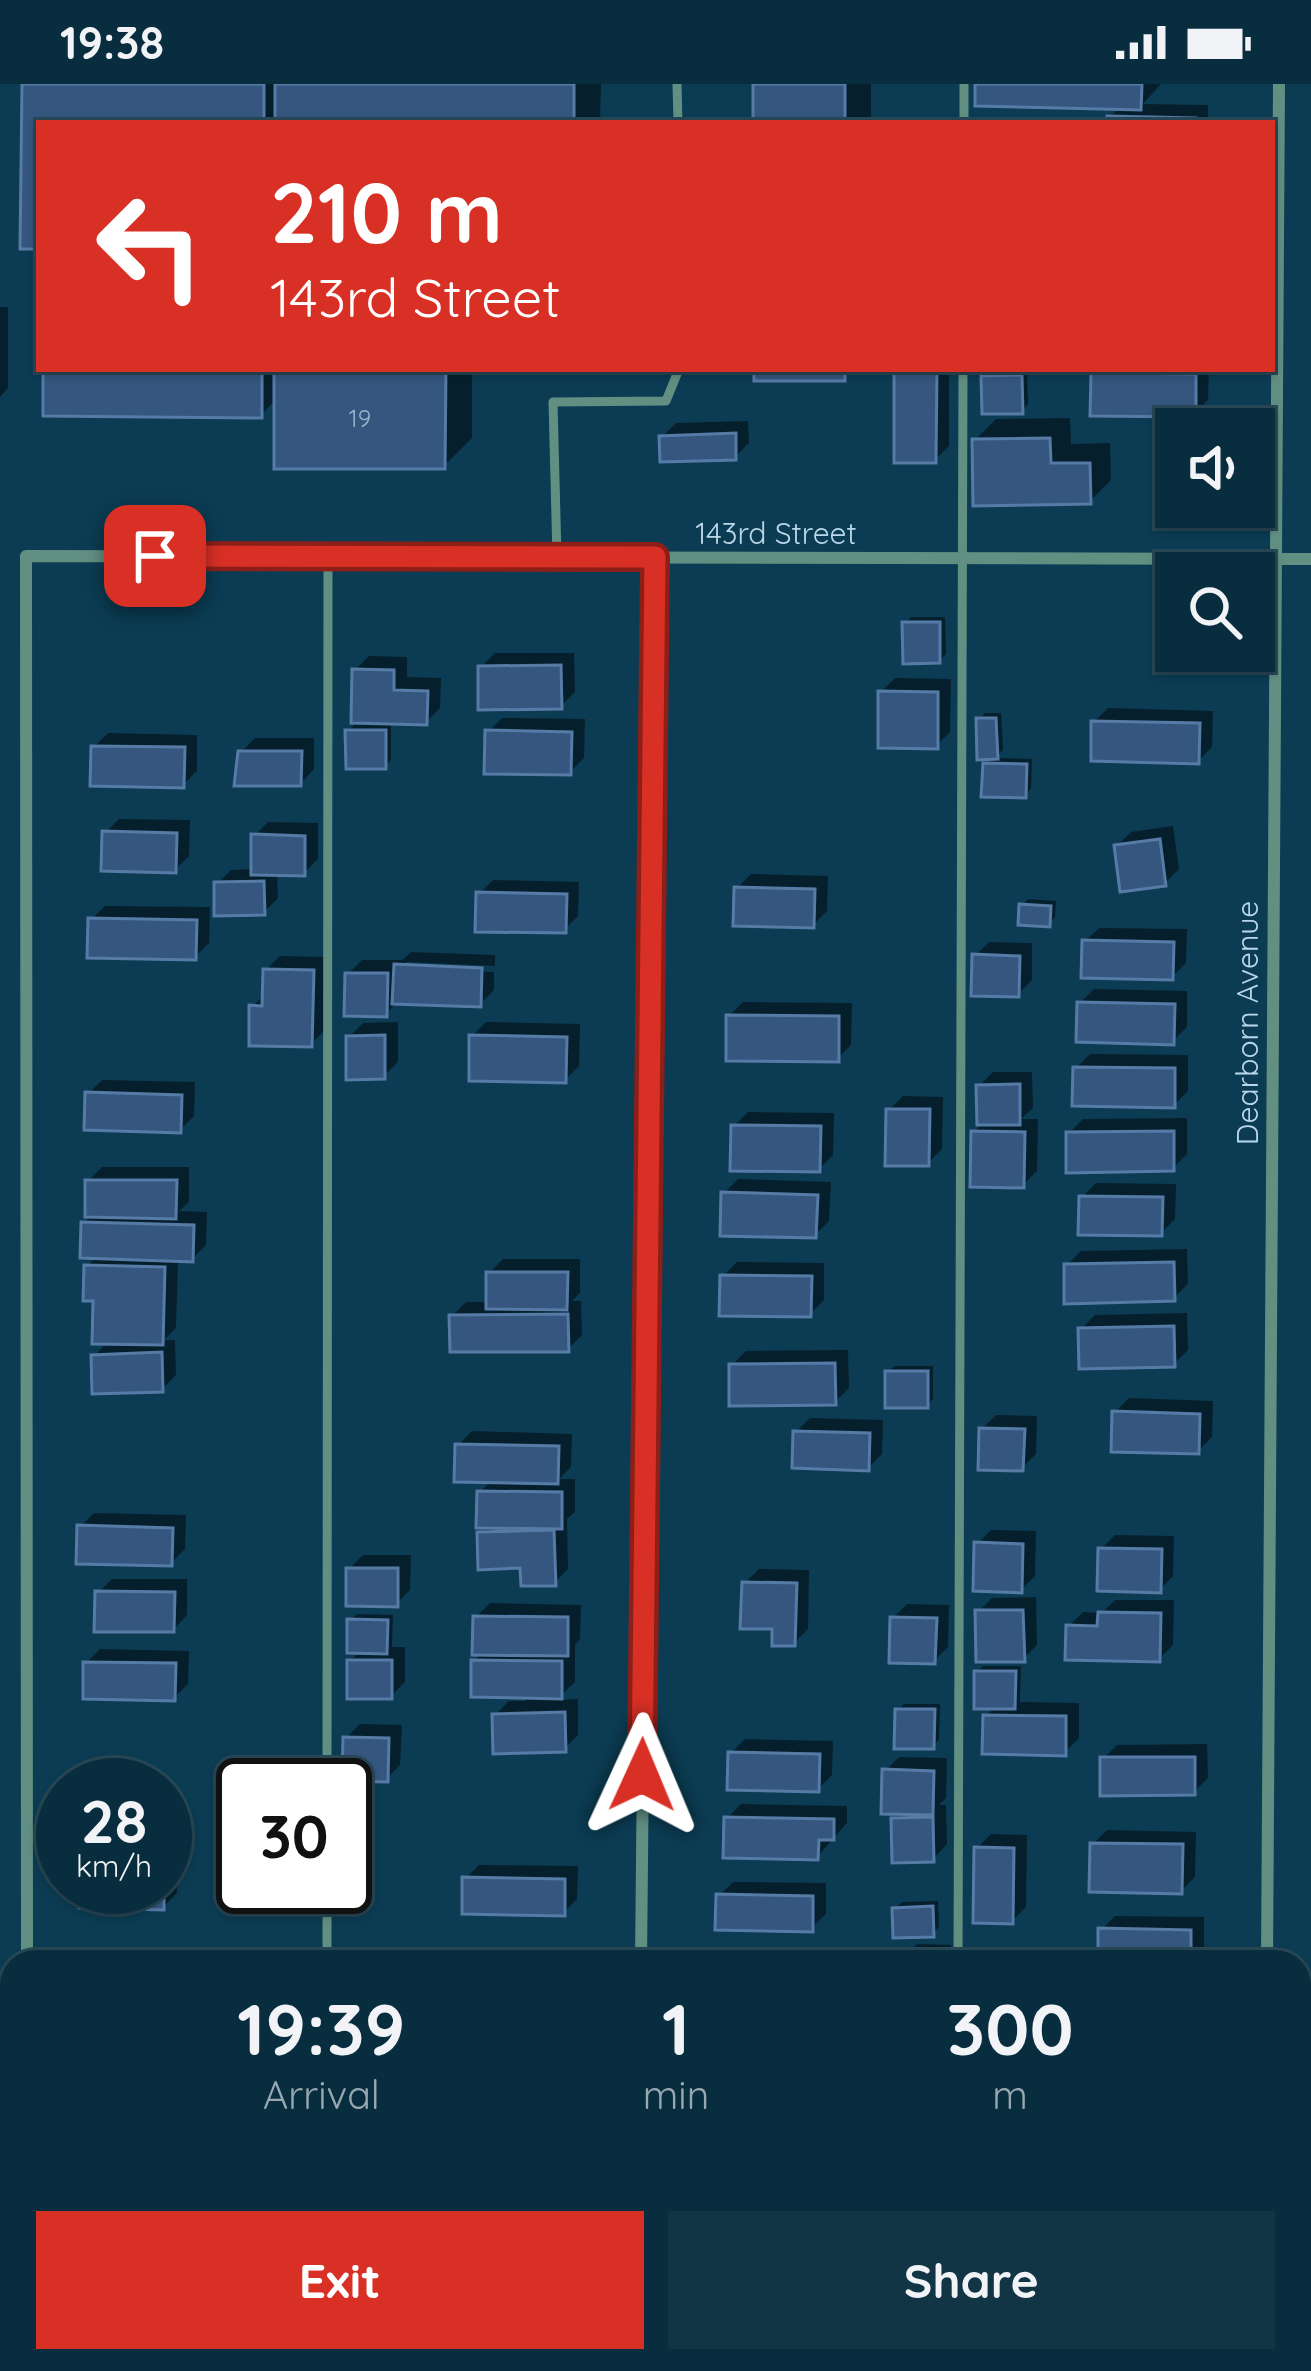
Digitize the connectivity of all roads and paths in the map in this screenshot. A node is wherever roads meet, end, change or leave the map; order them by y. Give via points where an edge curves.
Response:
1 (677, 84) edge
2 (964, 84) edge
3 (1279, 84) edge
4 (678, 120) edge
5 (964, 120) edge
6 (678, 372) edge
7 (962, 372) edge
8 (328, 557) junction
9 (557, 557) junction
10 (655, 557) junction
11 (962, 558) junction
12 (1155, 559) edge
13 (1275, 559) joint
14 (1311, 559) edge
15 (1274, 672) edge
16 (327, 1758) edge
17 (327, 1914) edge
18 (27, 1950) edge
19 (327, 1950) edge
20 (640, 1950) edge
21 (958, 1950) edge
22 (1267, 1950) edge

1 - 4 lane
2 - 5 lane
3 - 13 street, Dearborn Avenue
6 - 9 lane via 665,401 553,402
7 - 11 lane
8 - 9 street, 143rd Street
8 - 16 lane
8 - 18 street, 143rd Street via 26,556
9 - 10 street, 143rd Street
10 - 11 street, 143rd Street
10 - 20 street
11 - 12 street, 143rd Street
11 - 21 lane
13 - 14 street, 143rd Street
15 - 22 street, Dearborn Avenue
17 - 19 lane

